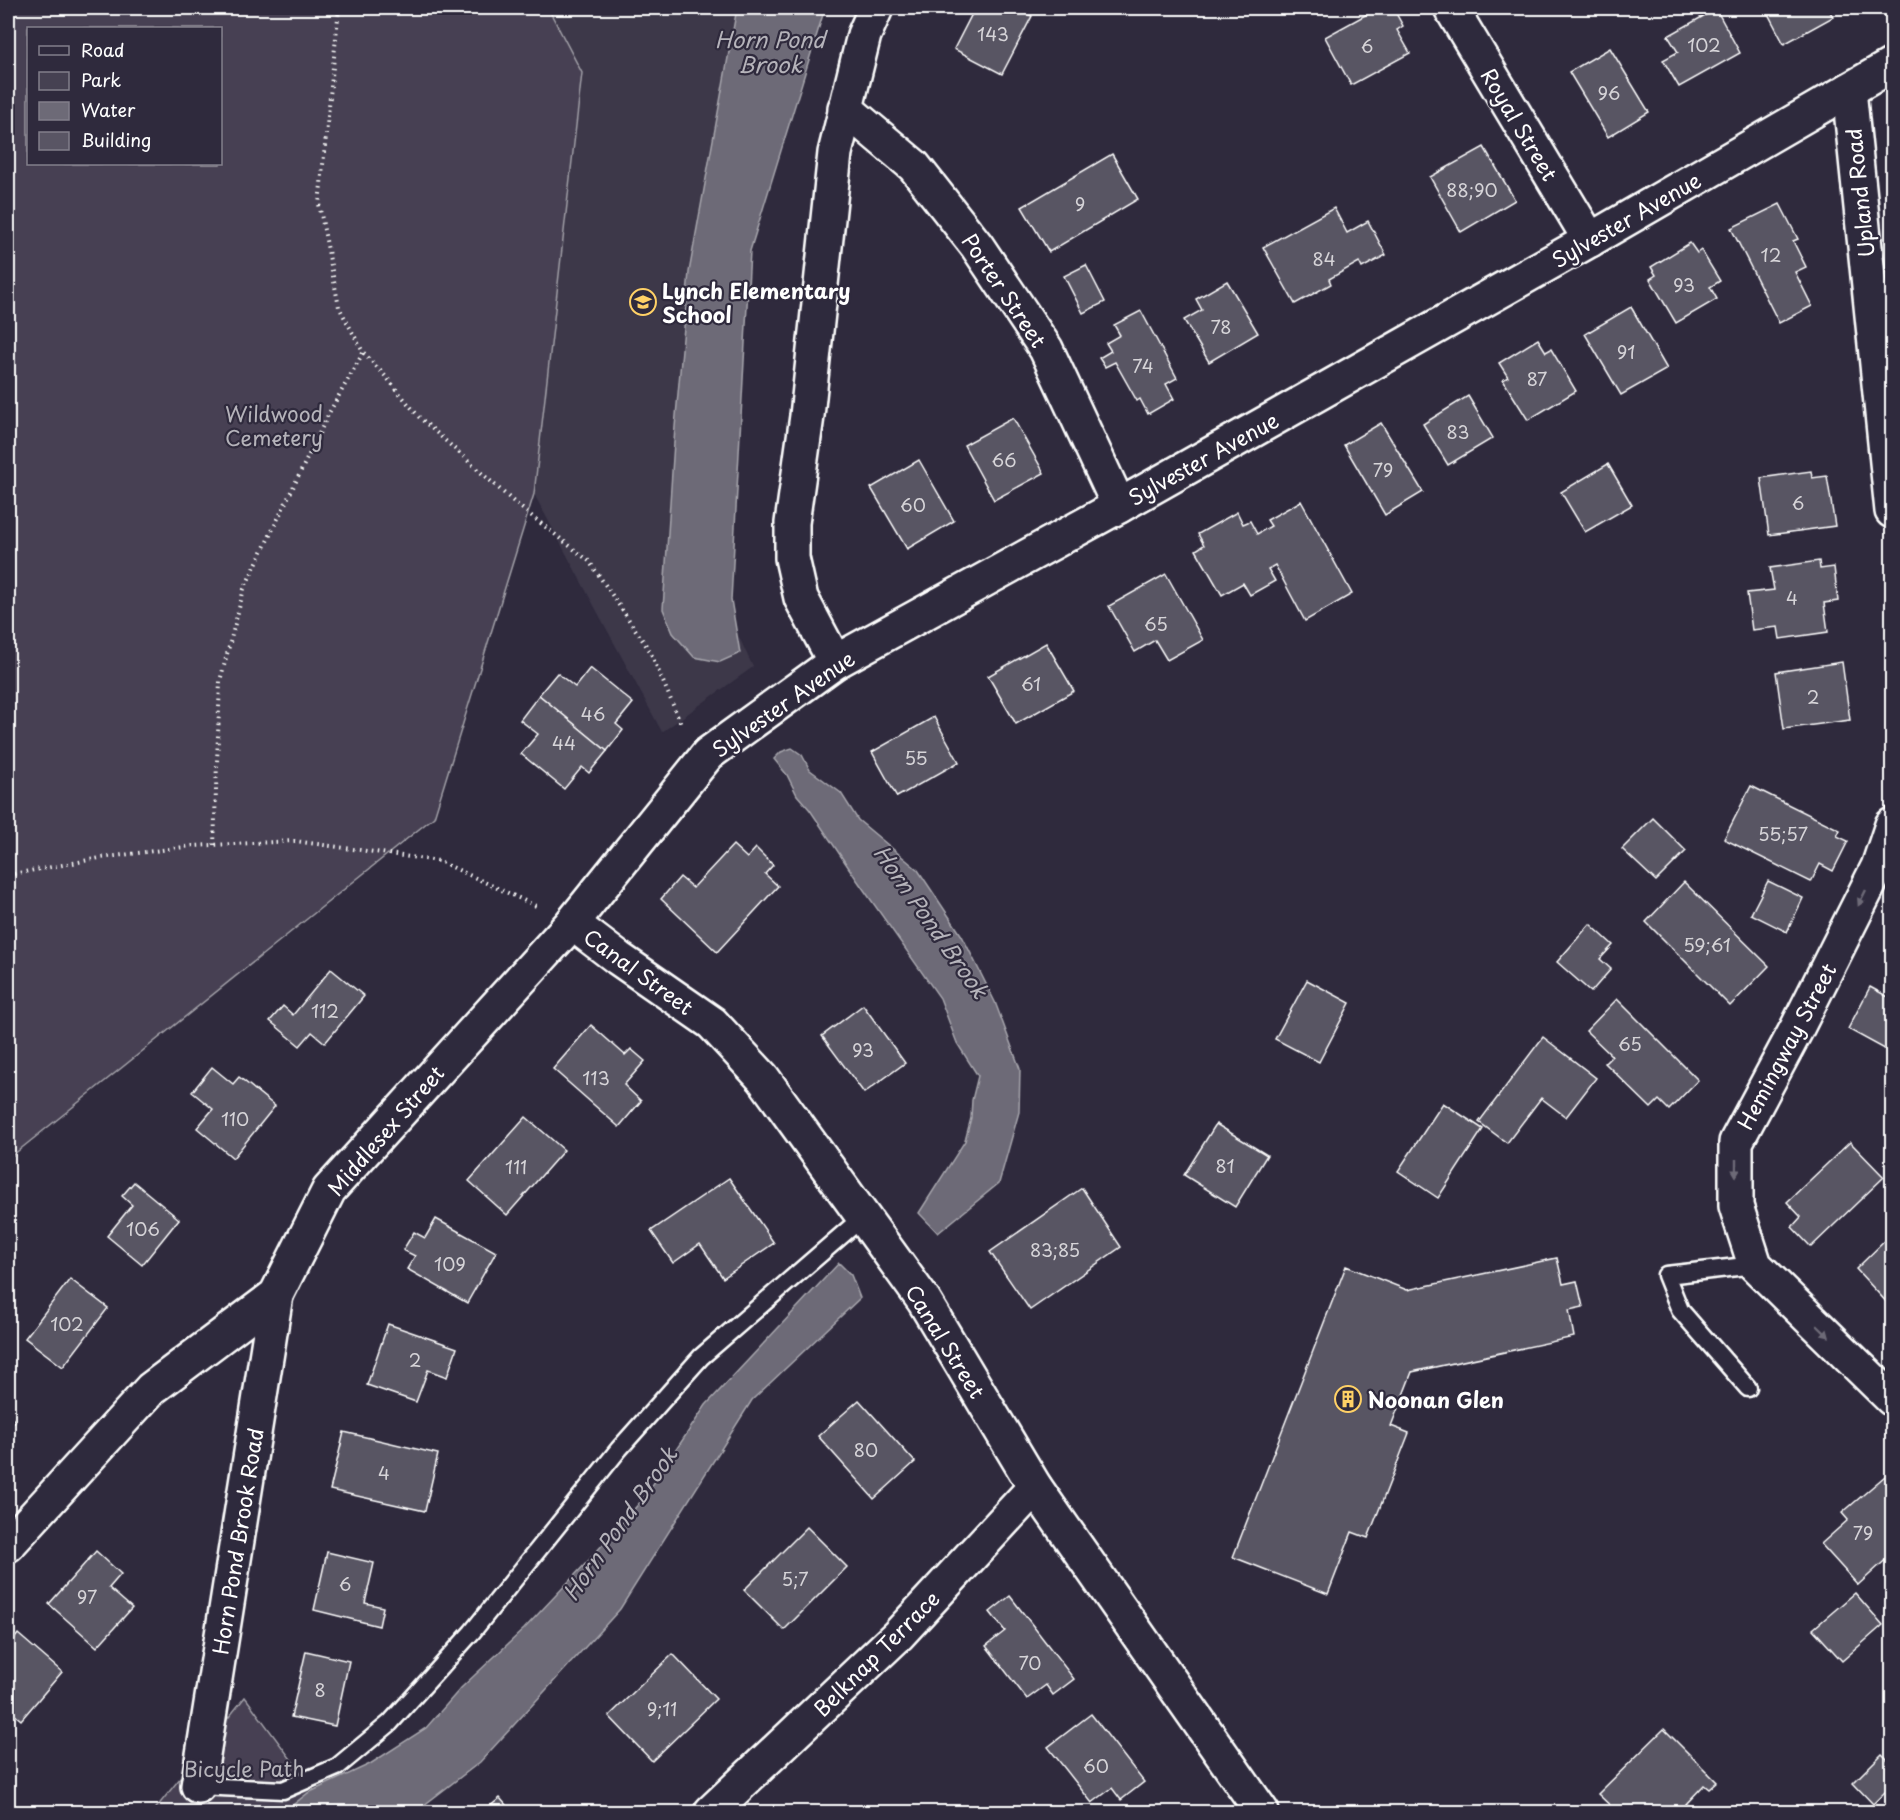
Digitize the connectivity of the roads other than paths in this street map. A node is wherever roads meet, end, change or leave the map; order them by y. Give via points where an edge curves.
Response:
1 (876, 8) edge
2 (1451, 8) edge
3 (1893, 65) edge
4 (1849, 90) junction
5 (845, 108) junction
6 (1590, 240) junction
7 (1119, 506) junction
8 (1893, 511) edge
9 (835, 662) junction
10 (1893, 825) edge
11 (572, 923) junction
12 (864, 1216) junction
13 (1755, 1265) junction
14 (276, 1295) junction
15 (1748, 1388) dead end
16 (1893, 1399) edge
17 (1035, 1487) junction
18 (8, 1545) edge
19 (198, 1786) joint
20 (1248, 1807) edge
21 (711, 1812) edge

1 - 5 street via 864,35
2 - 6 street, Royal Street
3 - 4 street, Sylvester Avenue
4 - 6 street, Sylvester Avenue
4 - 8 street, Upland Road
5 - 7 street, Porter Street via 914,166 977,246 1046,349
5 - 9 street via 835,153 792,523 792,558 801,598
6 - 7 street, Sylvester Avenue
7 - 9 street, Sylvester Avenue
9 - 11 street, Sylvester Avenue via 708,754
10 -> 13 street, Hemingway Street via 1873,877 1736,1142 1736,1206
11 - 12 street, Canal Street via 712,1023 763,1078
11 - 14 street, Middlesex Street via 329,1190
12 - 17 street, Canal Street via 924,1301
12 - 19 lane via 701,1357 619,1449 472,1632 390,1723 337,1767 283,1790
13 - 15 lane via 1666,1275 1680,1310
13 -> 16 street, Hemingway Street
14 - 18 street, Middlesex Street via 151,1389
14 - 19 street, Horn Pond Brook Road
17 - 20 street, Canal Street
17 - 21 street, Belknap Terrace via 898,1635

